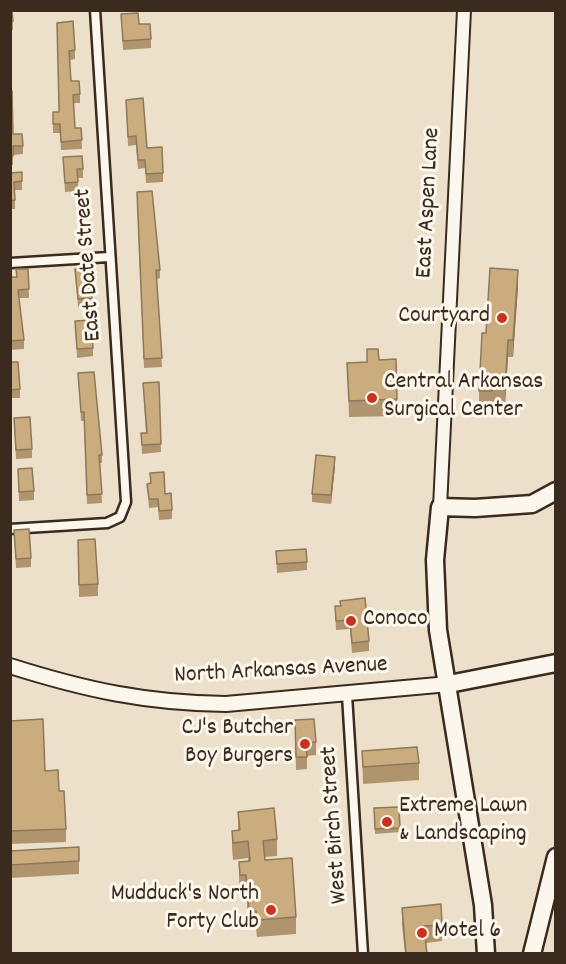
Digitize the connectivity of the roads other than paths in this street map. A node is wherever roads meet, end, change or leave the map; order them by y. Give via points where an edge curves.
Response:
1 (96, 10) edge
2 (464, 10) edge
3 (109, 257) junction
4 (10, 263) edge
5 (555, 491) edge
6 (440, 507) junction
7 (10, 529) edge
8 (555, 663) edge
9 (10, 666) edge
10 (448, 684) junction
11 (346, 695) junction
12 (555, 857) edge
13 (363, 954) edge
14 (486, 954) edge
15 (532, 954) edge

1 - 3 street, East Date Street
2 - 6 street, East Aspen Lane
3 - 4 street
3 - 7 street, East Date Street via 126,502 120,517 106,523
5 - 6 highway via 532,504
6 - 10 highway, East Aspen Lane via 435,560 438,630
8 - 10 highway, North Arkansas Avenue
9 - 11 main road, North Arkansas Avenue via 69,685 153,701 226,704
10 - 11 main road, North Arkansas Avenue
10 - 14 highway, East Aspen Lane via 483,905
11 - 13 street, West Birch Street
12 - 15 highway

